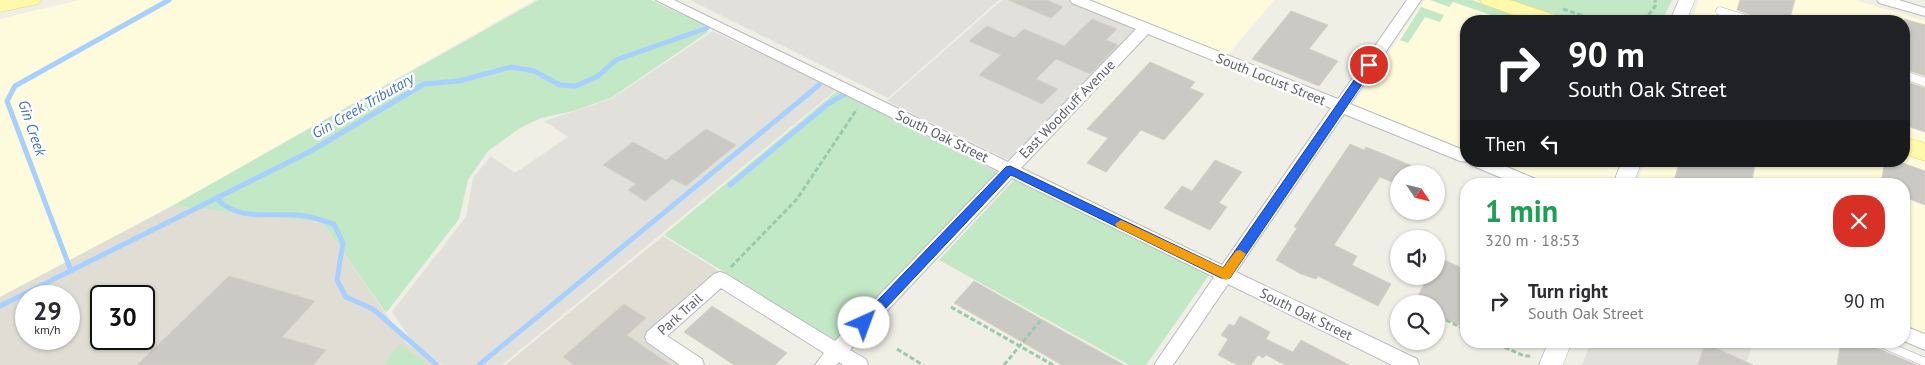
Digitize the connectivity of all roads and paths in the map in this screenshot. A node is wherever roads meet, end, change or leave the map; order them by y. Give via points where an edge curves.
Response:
1 (31, 0) edge
2 (663, 0) edge
3 (1077, 0) edge
4 (1414, 0) edge
5 (1490, 0) edge
6 (1655, 0) edge
7 (1687, 0) edge
8 (1884, 0) edge
9 (0, 6) edge
10 (1720, 11) dead end
11 (1925, 12) edge
12 (1552, 14) edge
13 (1648, 15) edge
14 (1681, 15) edge
15 (1733, 15) edge
16 (1145, 28) junction
17 (1910, 77) edge
18 (1925, 82) edge
19 (864, 98) junction
20 (1341, 106) junction
21 (1910, 147) edge
22 (1925, 152) edge
23 (1460, 155) edge
24 (1491, 167) edge
25 (1010, 170) junction
26 (1518, 178) edge
27 (1226, 275) junction
28 (720, 279) junction
29 (951, 307) dead end
30 (1041, 320) dead end
31 (1446, 320) dead end
32 (1460, 327) edge
33 (1910, 336) edge
34 (1925, 342) edge
35 (1020, 346) junction
36 (1507, 348) edge
37 (1554, 348) edge
38 (1892, 348) edge
39 (897, 349) dead end
40 (837, 351) junction
41 (1542, 361) edge
42 (1925, 362) edge
43 (694, 365) edge
44 (824, 365) edge
45 (859, 365) edge
46 (923, 365) edge
47 (1004, 365) edge
48 (1053, 365) edge
49 (1162, 365) edge
50 (1410, 365) edge

1 - 9 main road
2 - 19 street, South Oak Street
3 - 16 street, South Locust Street
4 - 20 street
5 - 12 main road
6 - 13 path via 1656,5
7 - 14 street
8 - 11 street
10 - 15 lane
16 - 20 street, South Locust Street
16 - 25 street, East Woodruff Avenue
17 - 18 lane
19 - 25 street, South Oak Street
19 - 28 path via 797,199
20 - 23 street, South Locust Street
20 - 27 street
21 - 22 main road
24 - 26 street
25 - 27 street, South Oak Street
25 - 40 street, East Woodruff Avenue
27 - 49 street
27 - 50 street, South Oak Street
28 - 40 street
28 - 43 street, Park Trail via 654,337
29 - 35 path
30 - 35 path
31 - 32 path
33 - 34 street
35 - 47 path
35 - 48 path
36 - 41 path
37 - 41 street
38 - 42 lane
39 - 46 path
40 - 44 street, East Woodruff Avenue
40 - 45 street

